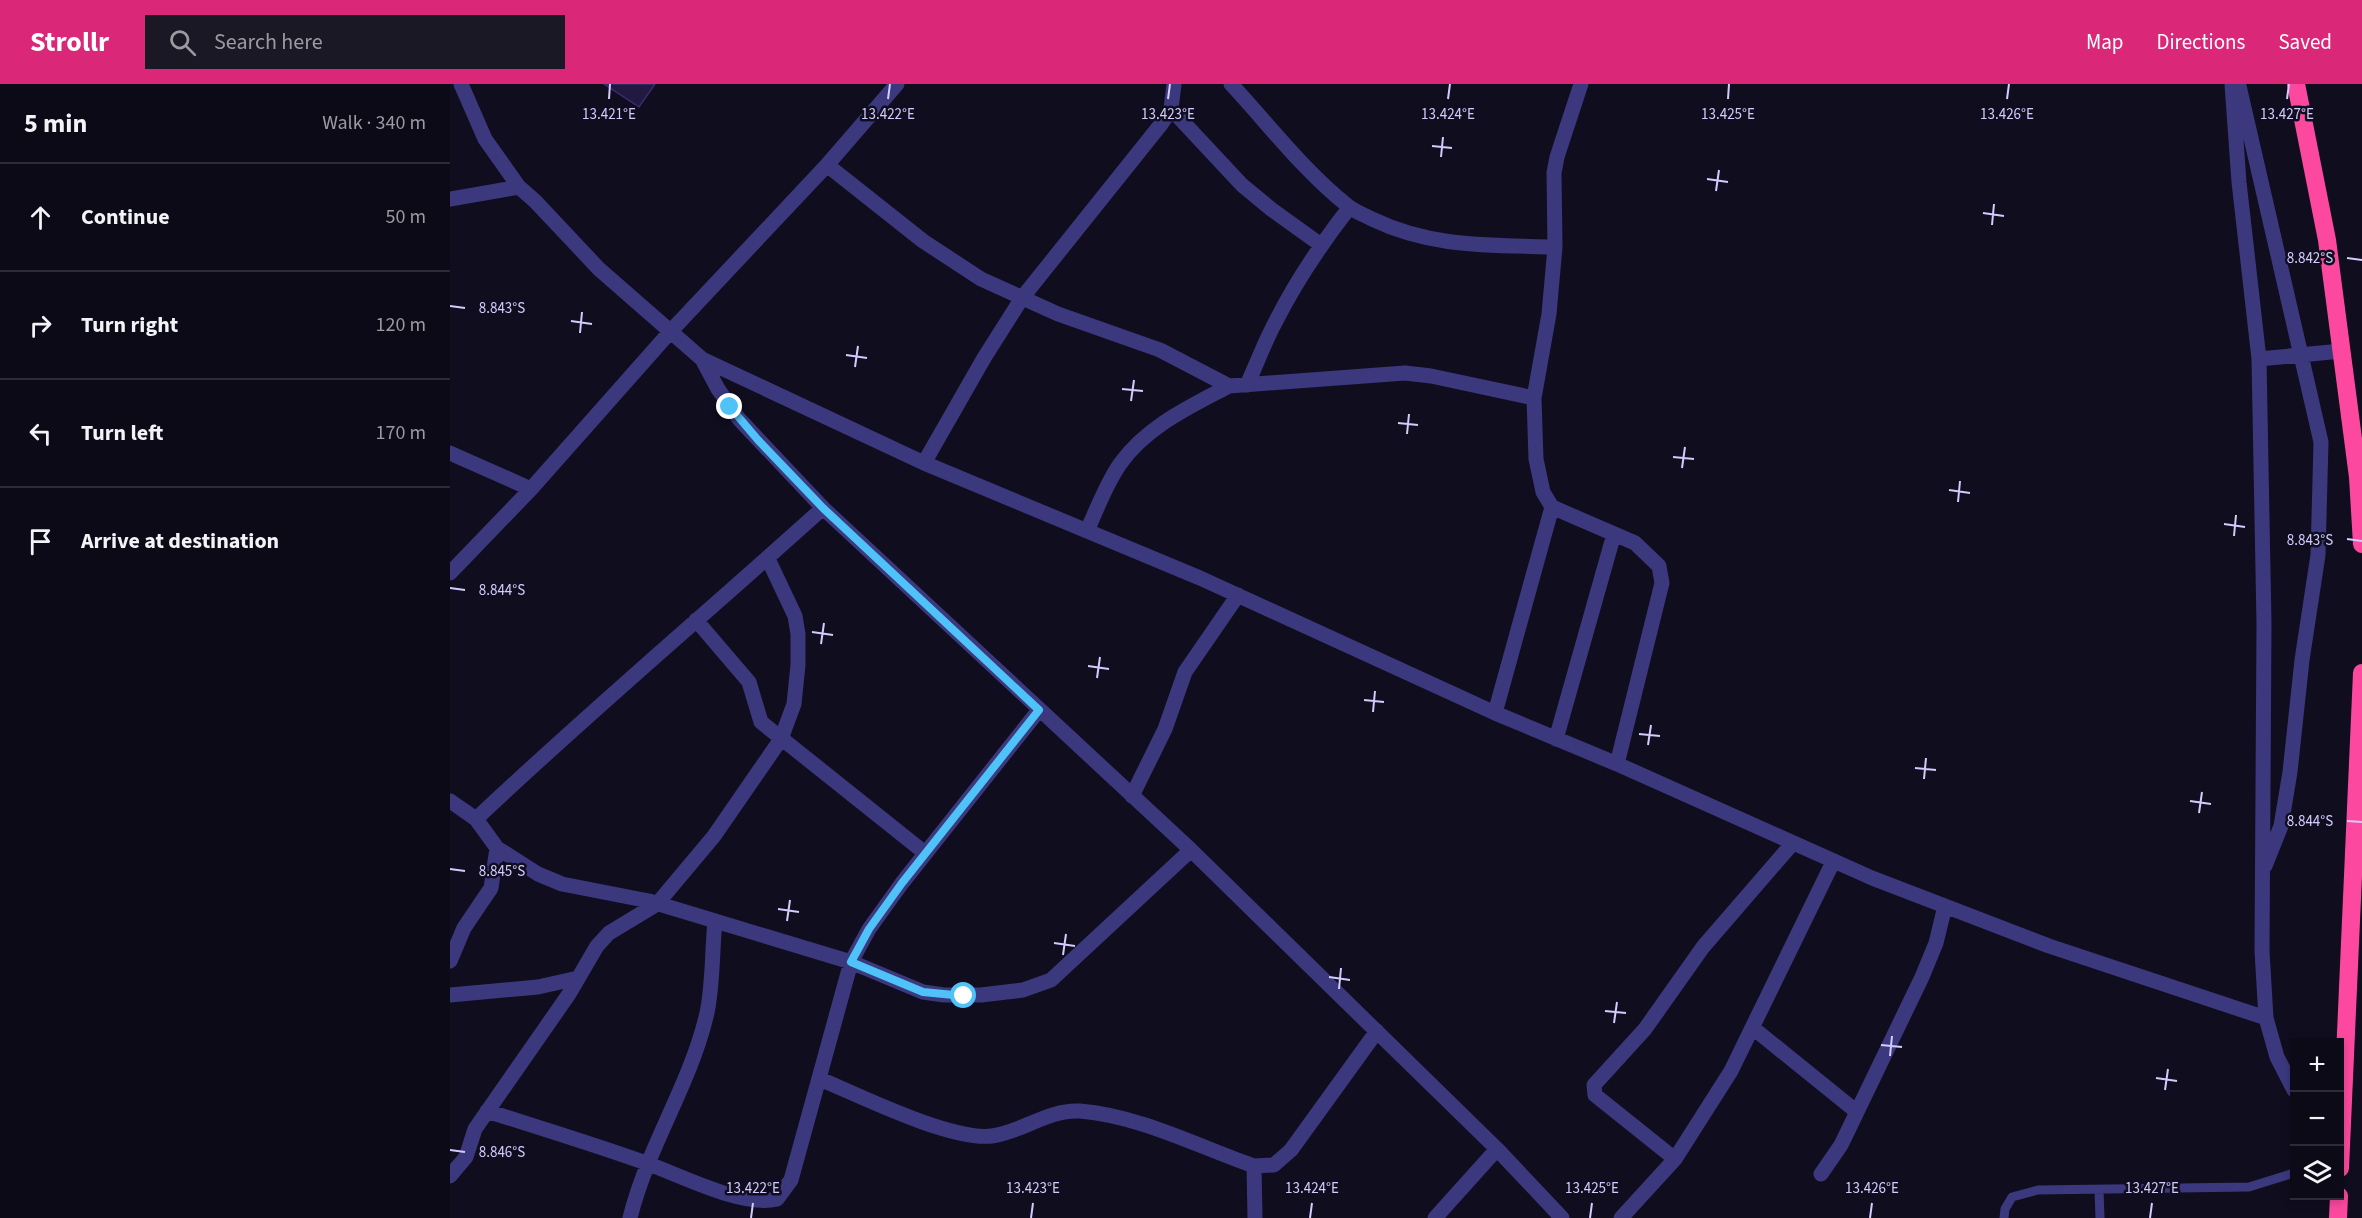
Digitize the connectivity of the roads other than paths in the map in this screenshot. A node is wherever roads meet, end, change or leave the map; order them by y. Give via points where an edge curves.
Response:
1 (461, 84) edge
2 (897, 84) edge
3 (1174, 84) edge
4 (1230, 84) edge
5 (1581, 84) edge
6 (2232, 84) edge
7 (2239, 84) edge
8 (2296, 84) edge
9 (1171, 109) junction
10 (827, 165) junction
11 (519, 187) junction
12 (450, 199) edge
13 (1349, 208) junction
14 (1321, 244) junction
15 (1555, 247) junction
16 (1022, 298) junction
17 (670, 332) junction
18 (2341, 351) junction
19 (2301, 355) junction
20 (702, 359) junction
21 (2259, 359) junction
22 (1247, 385) junction
23 (1228, 386) junction
24 (1534, 398) junction
25 (450, 453) edge
26 (924, 463) junction
27 (531, 489) junction
28 (1552, 507) junction
29 (823, 508) junction
30 (1087, 531) junction
31 (1614, 534) junction
32 (2362, 544) edge
33 (768, 559) junction
34 (450, 573) edge
35 (1238, 595) junction
36 (696, 621) junction
37 (2362, 673) edge
38 (1039, 710) junction
39 (1495, 713) junction
40 (781, 739) junction
41 (1556, 739) junction
42 (1617, 764) junction
43 (1132, 796) junction
44 (450, 801) edge
45 (476, 819) junction
46 (1792, 844) junction
47 (497, 848) junction
48 (1191, 850) junction
49 (926, 853) junction
50 (1833, 862) junction
51 (2262, 875) junction
52 (657, 904) junction
53 (1945, 906) junction
54 (715, 921) junction
55 (450, 961) edge
56 (851, 962) junction
57 (578, 978) junction
58 (450, 995) edge
59 (2266, 1018) junction
60 (1753, 1028) junction
61 (1377, 1031) junction
62 (820, 1079) junction
63 (2290, 1081) edge
64 (2342, 1092) edge
65 (487, 1111) junction
66 (1857, 1112) junction
67 (1497, 1149) junction
68 (1675, 1159) junction
69 (647, 1163) junction
70 (1254, 1166) junction
71 (1821, 1174) dead end
72 (2290, 1175) edge
73 (450, 1176) edge
74 (2099, 1190) junction
75 (2339, 1200) edge
76 (630, 1218) edge
77 (1255, 1218) edge
78 (1435, 1218) edge
79 (1562, 1218) edge
80 (1621, 1218) edge
81 (2004, 1218) edge
82 (2100, 1218) edge
83 (2338, 1218) edge

1 - 11 street via 485,139
2 - 10 street
3 - 9 street
4 - 13 street
5 - 15 street via 1554,173
6 - 21 street
7 - 19 street
8 - 18 highway via 2327,240
9 - 14 street via 1242,184
9 - 16 street
10 - 16 street via 923,241 981,279
10 - 17 street
11 - 12 street
11 - 17 street via 592,262
13 - 14 street
13 - 15 street via 1391,228 1437,241
14 - 22 street via 1275,322
15 - 24 street via 1549,314
16 - 23 street via 1160,350
16 - 26 street
17 - 20 street
17 - 27 street
18 - 19 street
18 - 32 highway via 2358,477
19 - 21 street
19 - 51 street via 2320,442 2318,555 2282,826
20 - 26 street
20 - 29 street via 739,419
21 - 51 street via 2264,624
22 - 23 street
22 - 24 street via 1405,373
23 - 30 street via 1164,421 1128,453
24 - 28 street via 1536,459 1543,492
25 - 27 street
26 - 30 street
27 - 34 street
28 - 31 street
28 - 39 street
29 - 33 street
29 - 38 street
30 - 35 street
31 - 41 street
31 - 42 street via 1650,555 1659,566 1662,583
33 - 36 street
33 - 40 street via 795,616 798,634 794,704
35 - 39 street
35 - 43 street via 1185,672 1165,729
36 - 40 street via 749,682 761,722
36 - 45 street via 558,741
37 - 64 highway
38 - 43 street
38 - 49 street
39 - 41 street
40 - 49 street
40 - 52 street via 714,836
41 - 42 street
42 - 46 street
43 - 48 street
44 - 45 street
45 - 47 street
46 - 50 street
46 - 68 street via 1703,947 1645,1029 1594,1085 1595,1095
47 - 52 street via 562,884
47 - 55 street via 491,888 464,928
48 - 56 street via 1051,980 1038,986 981,995 944,995 923,992
48 - 61 street
49 - 56 street via 869,929
50 - 53 street
50 - 60 street
51 - 59 street
52 - 54 street
52 - 57 street via 609,933
53 - 59 street
53 - 66 street via 1922,978
54 - 56 street
54 - 69 street via 707,1015 690,1066
56 - 62 street
57 - 58 street via 538,987
57 - 65 street
59 - 63 street via 2277,1057
60 - 66 street
60 - 68 street via 1731,1071
61 - 67 street
61 - 70 street via 1291,1150 1275,1165
62 - 69 street via 790,1180 777,1199 754,1201
62 - 70 street via 936,1126 966,1134 990,1136 1056,1114 1078,1111 1129,1119
65 - 69 street
65 - 73 street via 475,1129 466,1157
66 - 71 street via 1842,1145
67 - 78 street
67 - 79 street
68 - 80 street
69 - 76 street
70 - 77 street
72 - 74 lane via 2249,1187
74 - 81 lane via 2038,1190 2013,1197
74 - 82 lane
75 - 83 highway

